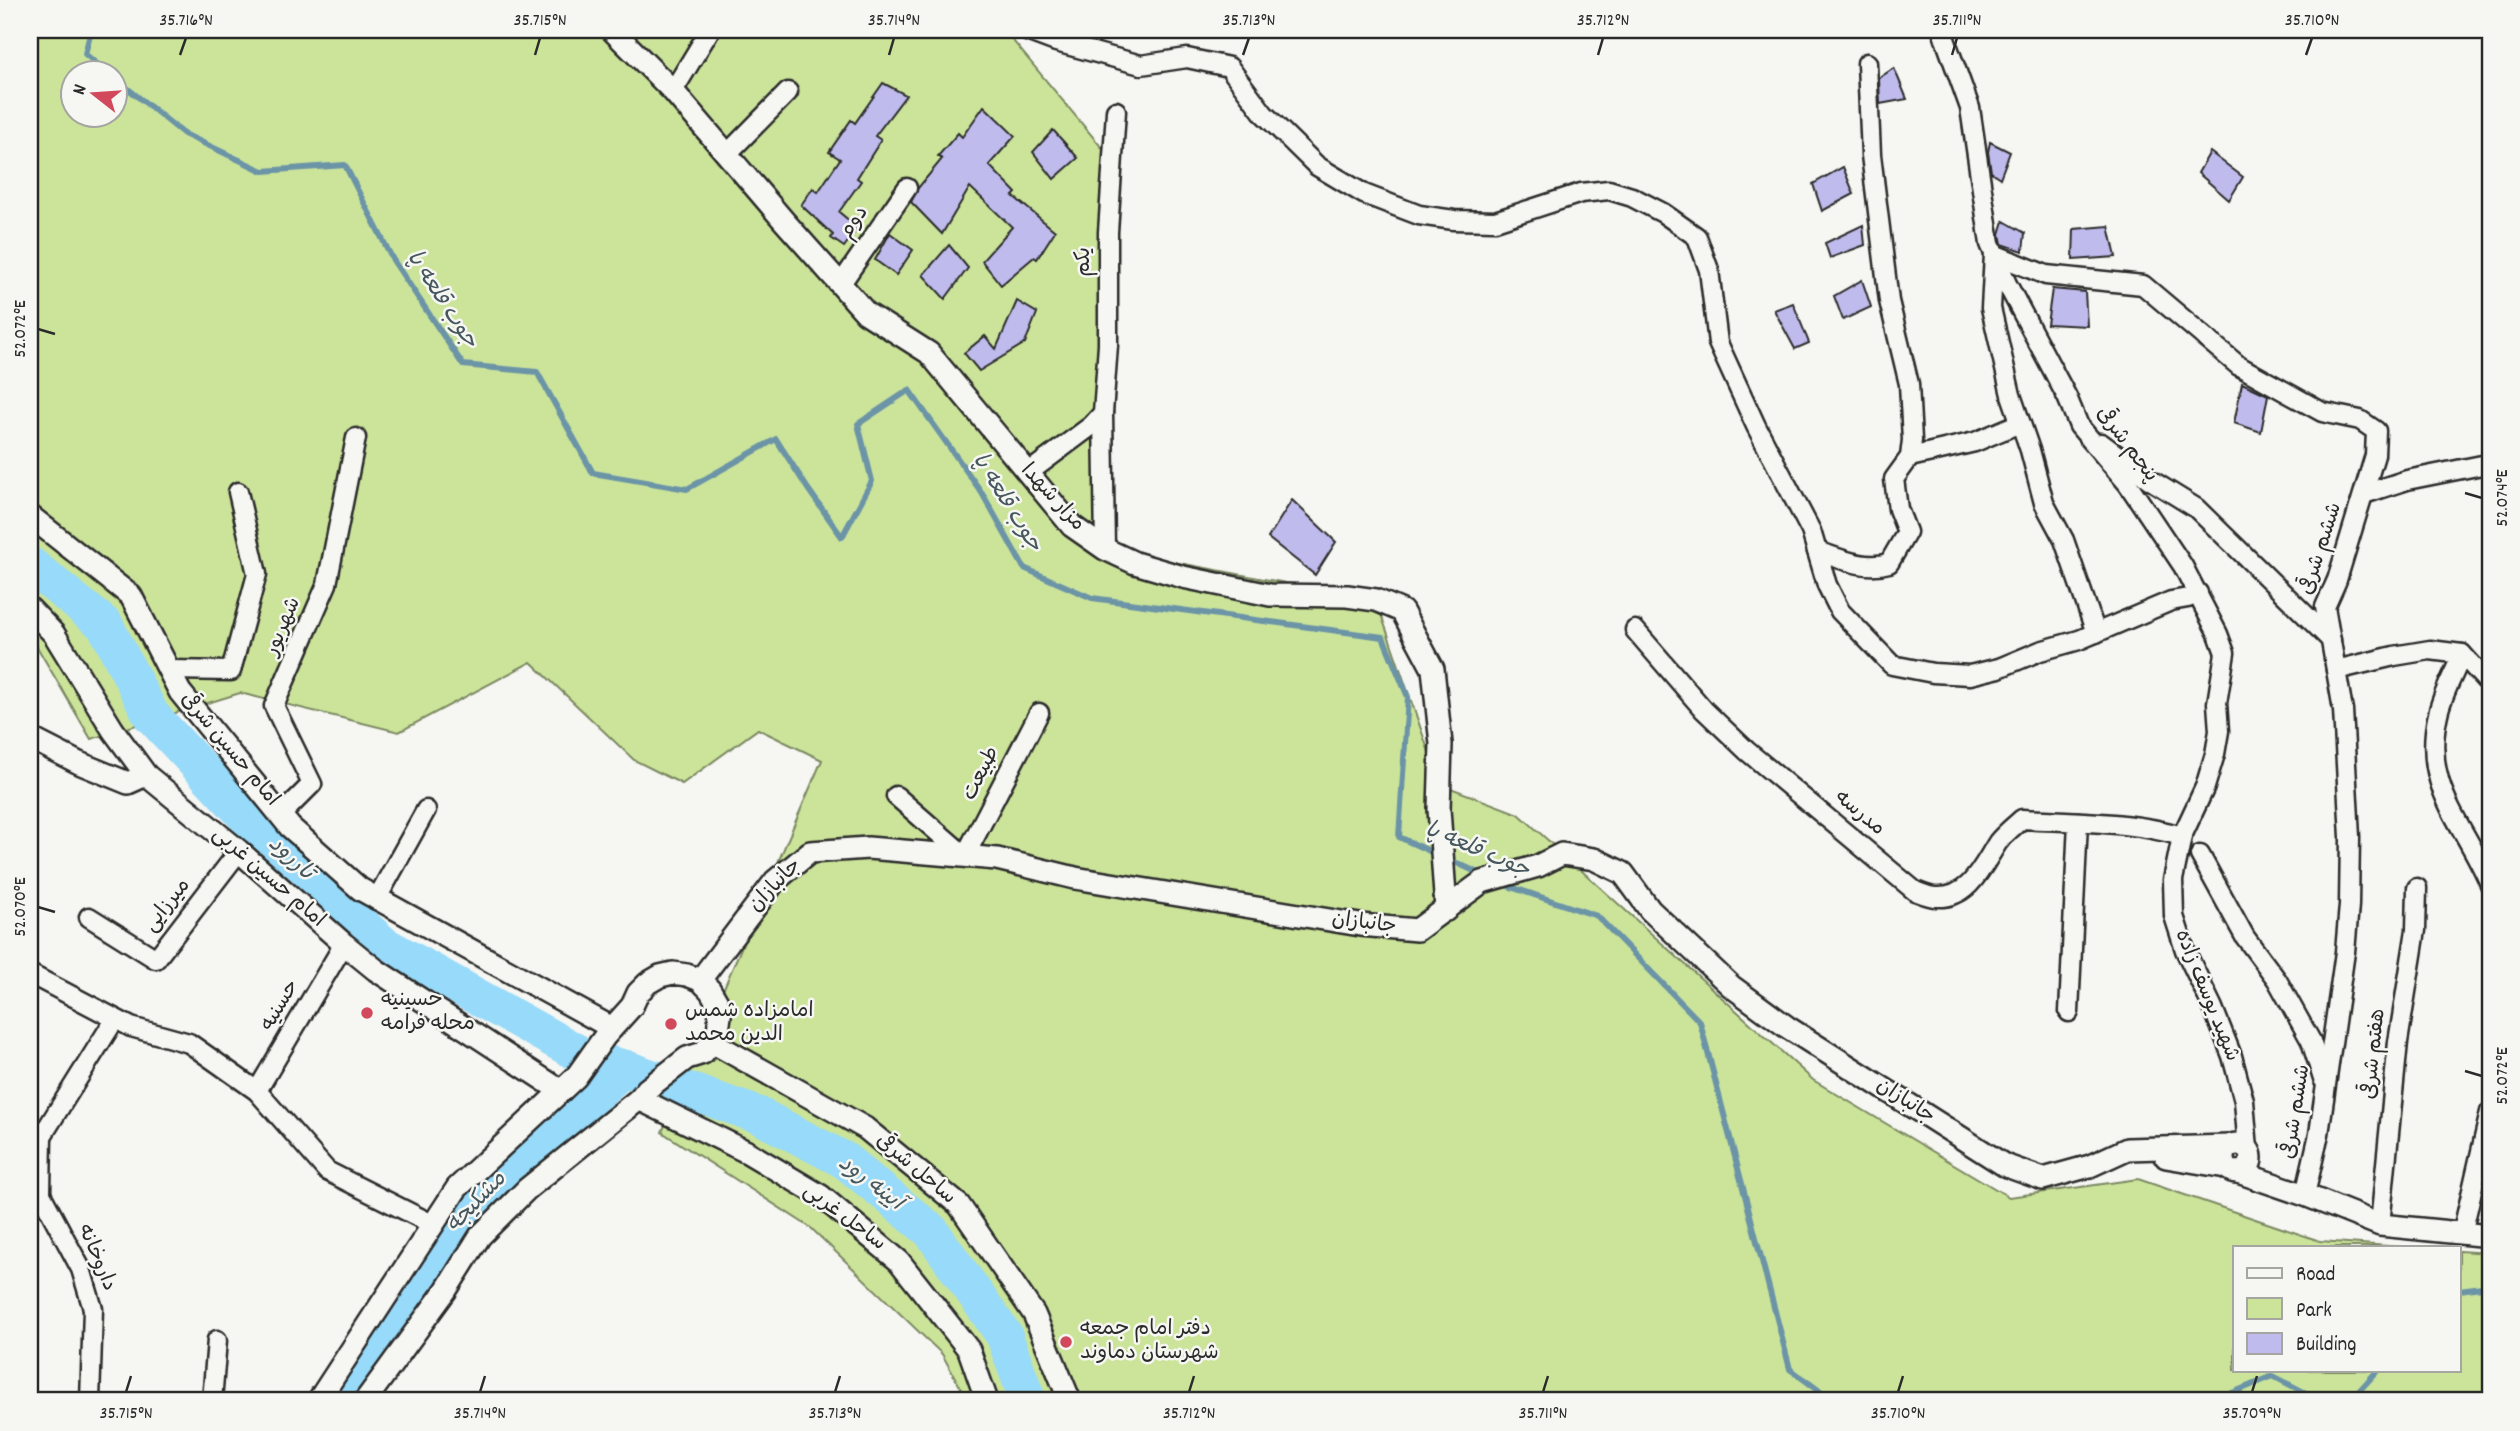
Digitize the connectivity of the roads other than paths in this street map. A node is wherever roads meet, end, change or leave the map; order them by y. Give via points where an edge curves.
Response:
1 (612, 30) edge
2 (710, 30) edge
3 (1024, 30) edge
4 (1944, 36) dead end
5 (1867, 63) dead end
6 (673, 91) junction
7 (788, 92) dead end
8 (1116, 111) dead end
9 (727, 154) junction
10 (907, 187) dead end
11 (1994, 254) junction
12 (840, 285) junction
13 (1103, 413) junction
14 (2020, 423) junction
15 (2078, 426) junction
16 (356, 438) dead end
17 (1910, 457) junction
18 (2490, 466) edge
19 (1028, 473) junction
20 (237, 492) dead end
21 (2364, 494) junction
22 (30, 516) edge
23 (1105, 549) junction
24 (1817, 551) junction
25 (2198, 593) junction
26 (30, 609) edge
27 (1635, 630) dead end
28 (2096, 633) junction
29 (2331, 640) junction
30 (2462, 654) junction
31 (169, 670) junction
32 (2336, 670) junction
33 (2490, 685) edge
34 (1039, 713) dead end
35 (30, 738) edge
36 (146, 775) junction
37 (896, 796) dead end
38 (426, 810) dead end
39 (282, 814) junction
40 (2078, 822) junction
41 (2182, 836) junction
42 (239, 851) junction
43 (2200, 855) dead end
44 (965, 856) junction
45 (2490, 884) edge
46 (2417, 888) dead end
47 (376, 900) junction
48 (1446, 910) junction
49 (89, 916) dead end
50 (344, 944) junction
51 (30, 974) edge
52 (700, 981) junction
53 (2069, 1012) dead end
54 (115, 1019) junction
55 (609, 1032) junction
56 (712, 1042) junction
57 (2324, 1082) junction
58 (568, 1084) junction
59 (257, 1091) junction
60 (643, 1094) junction
61 (2490, 1112) edge
62 (36, 1135) edge
63 (2239, 1147) junction
64 (2127, 1149) junction
65 (2232, 1169) junction
66 (2281, 1187) junction
67 (2305, 1195) junction
68 (432, 1224) junction
69 (2380, 1225) junction
70 (2462, 1234) junction
71 (2490, 1236) edge
72 (217, 1340) dead end
73 (90, 1401) edge
74 (212, 1401) edge
75 (318, 1401) edge
76 (365, 1401) edge
77 (987, 1401) edge
78 (1070, 1401) edge

1 - 6 street, مزار شهدا
2 - 6 street
3 - 24 street via 1141,65 1187,58 1229,67 1264,114 1317,166 1364,194 1419,215 1495,221 1581,193 1609,190 1663,214 1697,237 1709,270 1718,343
4 - 11 street, پنجم شرقی via 1970,108
5 - 17 street via 1871,155 1889,302 1909,384
6 - 9 street, مزار شهدا
7 - 9 street
8 - 13 street, یکم
9 - 12 street, مزار شهدا
10 - 12 street, دوم
11 - 14 street via 1991,308
11 - 15 street, پنجم شرقی
11 - 21 street, ششم شرقی via 2046,275 2143,285 2239,366 2322,412 2360,420 2376,431 2375,455
12 - 19 street, مزار شهدا via 866,313 929,354
13 - 19 street
13 - 23 street, یکم
14 - 17 street via 1975,442
14 - 28 street via 2044,503 2064,540
15 - 25 street, پنجم شرقی via 2129,484
15 - 29 street via 2148,479 2196,508
16 - 39 street, شهریور via 327,584 274,706 312,784
17 - 24 street via 1894,479 1906,533 1889,563 1865,566
18 - 21 street via 2407,480
19 - 23 street, مزار شهدا via 1072,526
20 - 31 street via 257,574 230,671
21 - 29 street, ششم شرقی via 2325,607
22 - 31 street, امام حسین شرقی via 131,596
23 - 48 street, مزار شهدا via 1147,566 1230,587 1270,595 1376,600 1402,611 1433,669 1441,744 1439,809
24 - 28 street via 1840,611 1892,665 1970,675
25 - 28 street
25 - 41 street, پنجم شرقی via 2225,653 2215,754
26 - 36 street, امام حسین غربی via 54,634
27 - 40 street, مدرسه via 1704,710 1747,751 1915,891 1936,897 1957,894 2022,819
29 - 32 street, ششم شرقی
30 - 32 street via 2430,650
30 - 33 street
30 - 45 street via 2438,712 2433,752 2437,781
31 - 39 street, امام حسین شرقی via 180,692
32 - 57 street, ششم شرقی via 2343,710 2350,837 2344,952
34 - 44 street, طبیعت
35 - 36 street via 128,783
36 - 42 street, امام حسین غربی
37 - 44 street
38 - 47 street
39 - 47 street, امام حسین شرقی via 290,827
40 - 41 street via 2135,826
40 - 53 street
41 - 63 street, شهید یوسف زاده via 2173,880 2174,916 2232,1056 2244,1101
42 - 49 street, میرزایی via 156,959
42 - 50 street, امام حسین غربی
43 - 57 street via 2311,1041
44 - 48 street, جانبازان via 1394,929 1417,930
44 - 52 street, جانبازان via 868,848 810,852 775,881
46 - 69 street, هفتم شرقی via 2416,930 2398,1042
47 - 55 street, امام حسین شرقی via 453,939
48 - 64 street, جانبازان via 1491,878 1538,866 1562,853 1594,859 1623,873 1650,911 1731,986 1787,1027 2004,1165 2043,1179 2090,1166
50 - 58 street, امام حسین غربی via 376,970
50 - 59 street, حسنیه
51 - 54 street
52 - 55 street via 673,973 660,976 638,993
52 - 56 street via 717,1002 720,1016
54 - 59 street via 189,1043
54 - 62 street
55 - 58 street
56 - 60 street
56 - 78 street, ساحل شرقی via 865,1129 959,1205 1034,1314
57 - 67 street, ششم شرقی via 2319,1134
58 - 68 street via 457,1188
59 - 68 street via 327,1171
60 - 76 street via 527,1189 480,1236
60 - 77 street, ساحل غربی via 821,1196 899,1261 970,1350
61 - 70 street
62 - 73 street, داروخانه via 41,1194 81,1269 93,1309
63 - 64 street, جانبازان
63 - 65 street via 2224,1153
63 - 66 street
64 - 65 street
65 - 66 street
66 - 67 street
67 - 69 street
68 - 75 street
69 - 70 street
70 - 71 street
72 - 74 street

